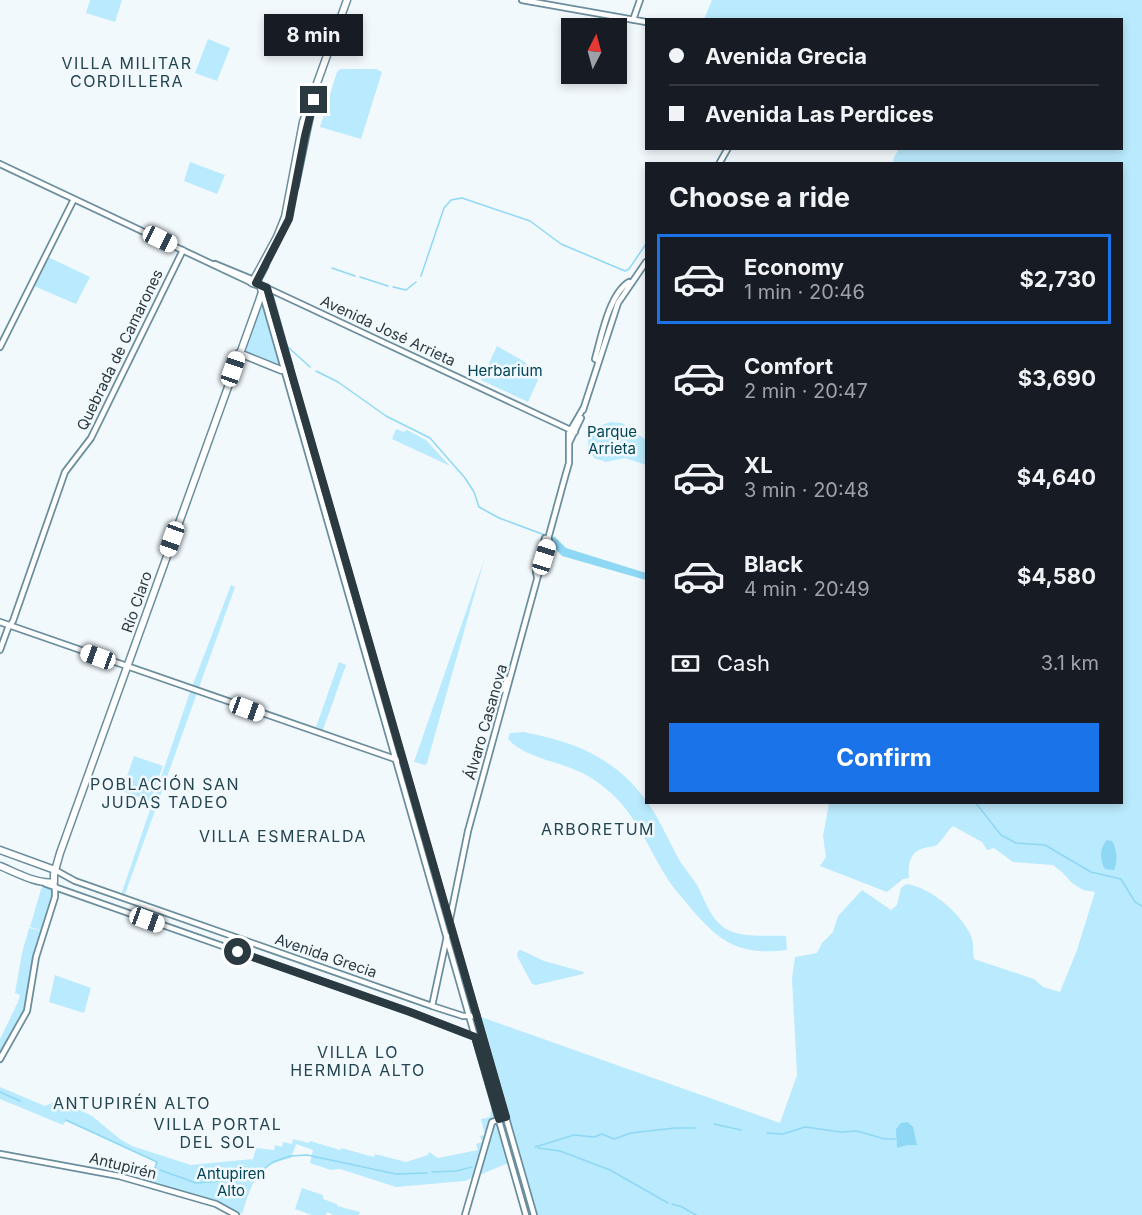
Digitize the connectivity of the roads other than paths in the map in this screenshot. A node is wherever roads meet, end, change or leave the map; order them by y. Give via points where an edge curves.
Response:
1 (347, 0) edge
2 (522, 0) edge
3 (640, 0) edge
4 (633, 20) junction
5 (645, 22) edge
6 (0, 164) edge
7 (74, 199) junction
8 (183, 250) junction
9 (645, 263) edge
10 (258, 285) junction
11 (0, 347) edge
12 (239, 352) junction
13 (287, 368) junction
14 (572, 431) junction
15 (549, 538) junction
16 (537, 580) junction
17 (0, 622) edge
18 (10, 626) junction
19 (0, 650) edge
20 (128, 667) junction
21 (513, 672) junction
22 (502, 690) dead end
23 (397, 760) junction
24 (404, 762) junction
25 (0, 850) edge
26 (0, 866) edge
27 (55, 870) junction
28 (55, 885) junction
29 (450, 921) junction
30 (447, 934) junction
31 (432, 1006) junction
32 (477, 1016) junction
33 (470, 1017) junction
34 (475, 1037) junction
35 (0, 1059) edge
36 (506, 1117) junction
37 (499, 1119) junction
38 (0, 1154) edge
39 (523, 1174) junction
40 (518, 1185) junction
41 (236, 1215) edge
42 (465, 1215) edge
43 (526, 1215) edge
44 (534, 1215) edge

1 - 10 main road, Río Claro via 303,122 285,218
2 - 4 main road
3 - 4 main road
4 - 5 main road
6 - 7 main road, Avenida José Arrieta
7 - 8 main road, Avenida José Arrieta
7 - 11 main road
8 - 10 main road, Avenida José Arrieta
8 - 18 main road, Quebrada de Camarones via 91,438 65,472
9 - 14 main road, Álvaro Casanova via 632,282 623,286 614,302 584,407
10 - 12 main road, Río Claro
10 - 13 main road
10 - 14 main road, Avenida José Arrieta
12 - 13 main road
12 - 20 main road, Río Claro
13 - 23 main road
13 - 24 main road
14 - 15 main road, Álvaro Casanova via 569,463
15 - 16 main road, Álvaro Casanova
15 - 16 main road, Álvaro Casanova via 536,572
16 - 21 main road, Álvaro Casanova
17 - 18 main road
18 - 19 main road, Quebrada de Camarones
18 - 20 main road
20 - 23 main road
20 - 27 main road, Río Claro
21 - 22 main road
21 - 29 main road, Álvaro Casanova via 456,873
23 - 24 main road
23 - 30 main road
24 - 29 main road
25 - 27 main road, Avenida Grecia
26 - 28 main road
27 - 28 main road, Río Claro
27 - 31 main road, Avenida Grecia via 75,881
28 - 34 main road, Avenida Grecia
28 - 35 main road via 27,1011
29 - 30 main road, Álvaro Casanova
29 - 32 main road
30 - 31 main road, Álvaro Casanova
30 - 33 main road
31 - 33 main road, Avenida Grecia
32 - 33 main road, Avenida Grecia
32 - 36 main road
33 - 34 main road
34 - 37 main road
36 - 37 main road
36 - 39 main road
37 - 40 main road
37 - 42 main road via 492,1122
38 - 41 main road, Antupirén via 113,1174 216,1204
39 - 40 main road
39 - 44 main road
40 - 43 main road

